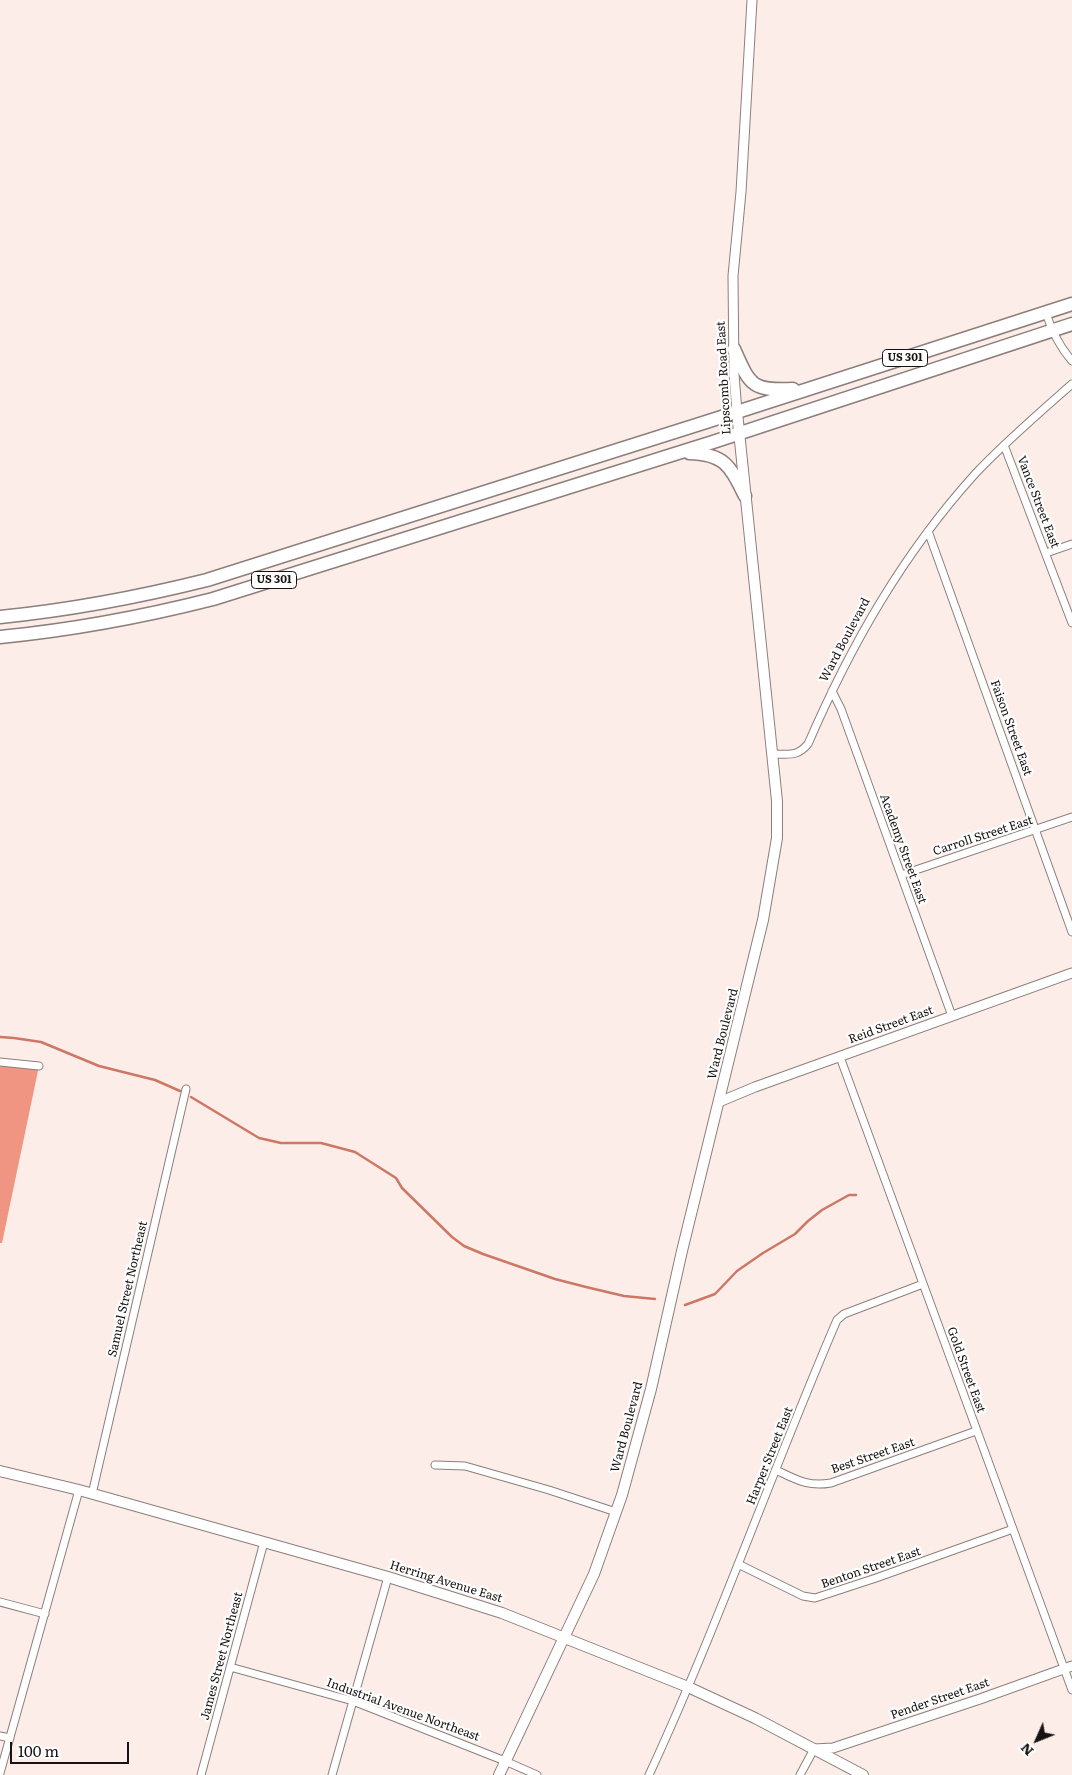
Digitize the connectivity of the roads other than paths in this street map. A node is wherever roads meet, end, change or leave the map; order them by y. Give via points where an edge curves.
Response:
1 (752, 0) edge
2 (1072, 304) edge
3 (1046, 313) junction
4 (1072, 324) edge
5 (1052, 331) junction
6 (734, 348) junction
7 (1072, 361) edge
8 (1072, 384) edge
9 (810, 388) junction
10 (737, 412) junction
11 (739, 432) junction
12 (1004, 445) junction
13 (676, 453) junction
14 (745, 496) junction
15 (928, 531) junction
16 (1072, 544) edge
17 (1046, 553) junction
18 (0, 617) edge
19 (1072, 624) edge
20 (0, 637) edge
21 (832, 691) junction
22 (773, 754) junction
23 (1072, 817) edge
24 (1036, 830) junction
25 (901, 875) junction
26 (1072, 932) edge
27 (1072, 973) edge
28 (952, 1016) junction
29 (840, 1057) junction
30 (0, 1062) edge
31 (39, 1066) dead end
32 (186, 1089) dead end
33 (718, 1102) junction
34 (923, 1284) junction
35 (976, 1431) junction
36 (435, 1465) dead end
37 (776, 1470) junction
38 (0, 1471) edge
39 (79, 1490) junction
40 (92, 1494) junction
41 (616, 1512) junction
42 (1013, 1529) junction
43 (264, 1542) junction
44 (738, 1564) junction
45 (388, 1577) junction
46 (0, 1602) edge
47 (45, 1614) junction
48 (564, 1637) junction
49 (230, 1667) junction
50 (1068, 1667) edge
51 (688, 1688) junction
52 (1072, 1690) edge
53 (353, 1701) junction
54 (0, 1736) edge
55 (10, 1738) junction
56 (814, 1749) junction
57 (506, 1761) junction
58 (0, 1773) edge
59 (200, 1775) edge
60 (332, 1775) edge
61 (499, 1775) edge
62 (537, 1775) edge
63 (649, 1775) edge
64 (800, 1775) edge
65 (863, 1775) edge

1 - 6 street, Lipscomb Road East via 733,276
2 - 3 highway, US 301
3 - 5 street
3 - 9 highway, US 301
4 - 5 highway, US 301
5 - 7 street
5 - 11 highway, US 301
6 - 9 highway via 745,374 759,387 773,390
6 - 10 street, Lipscomb Road East
8 - 12 street, Ward Boulevard
9 - 10 highway, US 301
10 - 11 main road, Lipscomb Road East
10 - 18 highway, US 301 via 207,580 90,606
11 - 13 highway, US 301
11 - 14 main road, Lipscomb Road East
12 - 15 street, Ward Boulevard via 975,474
12 - 17 street, Vance Street East
13 - 14 highway via 707,454 720,460 732,472
13 - 20 highway, US 301 via 213,599 94,626
14 - 22 main road, Lipscomb Road East
15 - 21 street, Ward Boulevard via 882,598
15 - 24 street, Faison Street East
16 - 17 street
17 - 19 street, Vance Street East
21 - 22 street, Ward Boulevard via 802,751
21 - 25 street, Academy Street East
22 - 33 main road, Ward Boulevard via 777,838 769,891
23 - 24 street, Carroll Street East
24 - 25 street, Carroll Street East
24 - 26 street, Faison Street East
25 - 28 street, Academy Street East
27 - 28 street, Reid Street East
28 - 29 street, Reid Street East
29 - 33 street, Reid Street East
29 - 34 street, Gold Street East
30 - 31 street
32 - 40 street, Samuel Street Northeast
33 - 41 main road, Ward Boulevard via 651,1389
34 - 35 street, Gold Street East
34 - 37 street, Harper Street East via 844,1314 837,1320
35 - 37 street, Best Street East via 831,1483 813,1485
35 - 42 street, Gold Street East
36 - 41 street via 465,1466
37 - 44 street, Harper Street East
38 - 39 main road, Herring Avenue East
39 - 40 main road, Herring Avenue East
39 - 47 street
40 - 43 main road, Herring Avenue East
41 - 48 main road, Ward Boulevard via 594,1574
42 - 44 street, Benton Street East via 816,1598 803,1596
42 - 50 street, Gold Street East
43 - 45 main road, Herring Avenue East
43 - 49 street, James Street Northeast
44 - 51 street, Harper Street East
45 - 48 main road, Herring Avenue East via 494,1610
45 - 53 street
46 - 47 street
47 - 55 street
48 - 51 main road, Herring Avenue East
48 - 57 main road, Ward Boulevard
49 - 53 street, Industrial Avenue Northeast
49 - 59 street, James Street Northeast
50 - 52 street, Gold Street East
50 - 56 street, Pender Street East via 833,1748
51 - 56 main road, Herring Avenue East
51 - 63 street, Harper Street East
53 - 57 street, Industrial Avenue Northeast
53 - 60 street
54 - 55 street
55 - 58 street
56 - 64 street
56 - 65 main road, Herring Avenue East
57 - 61 main road, Ward Boulevard
57 - 62 street, Industrial Avenue Northeast

